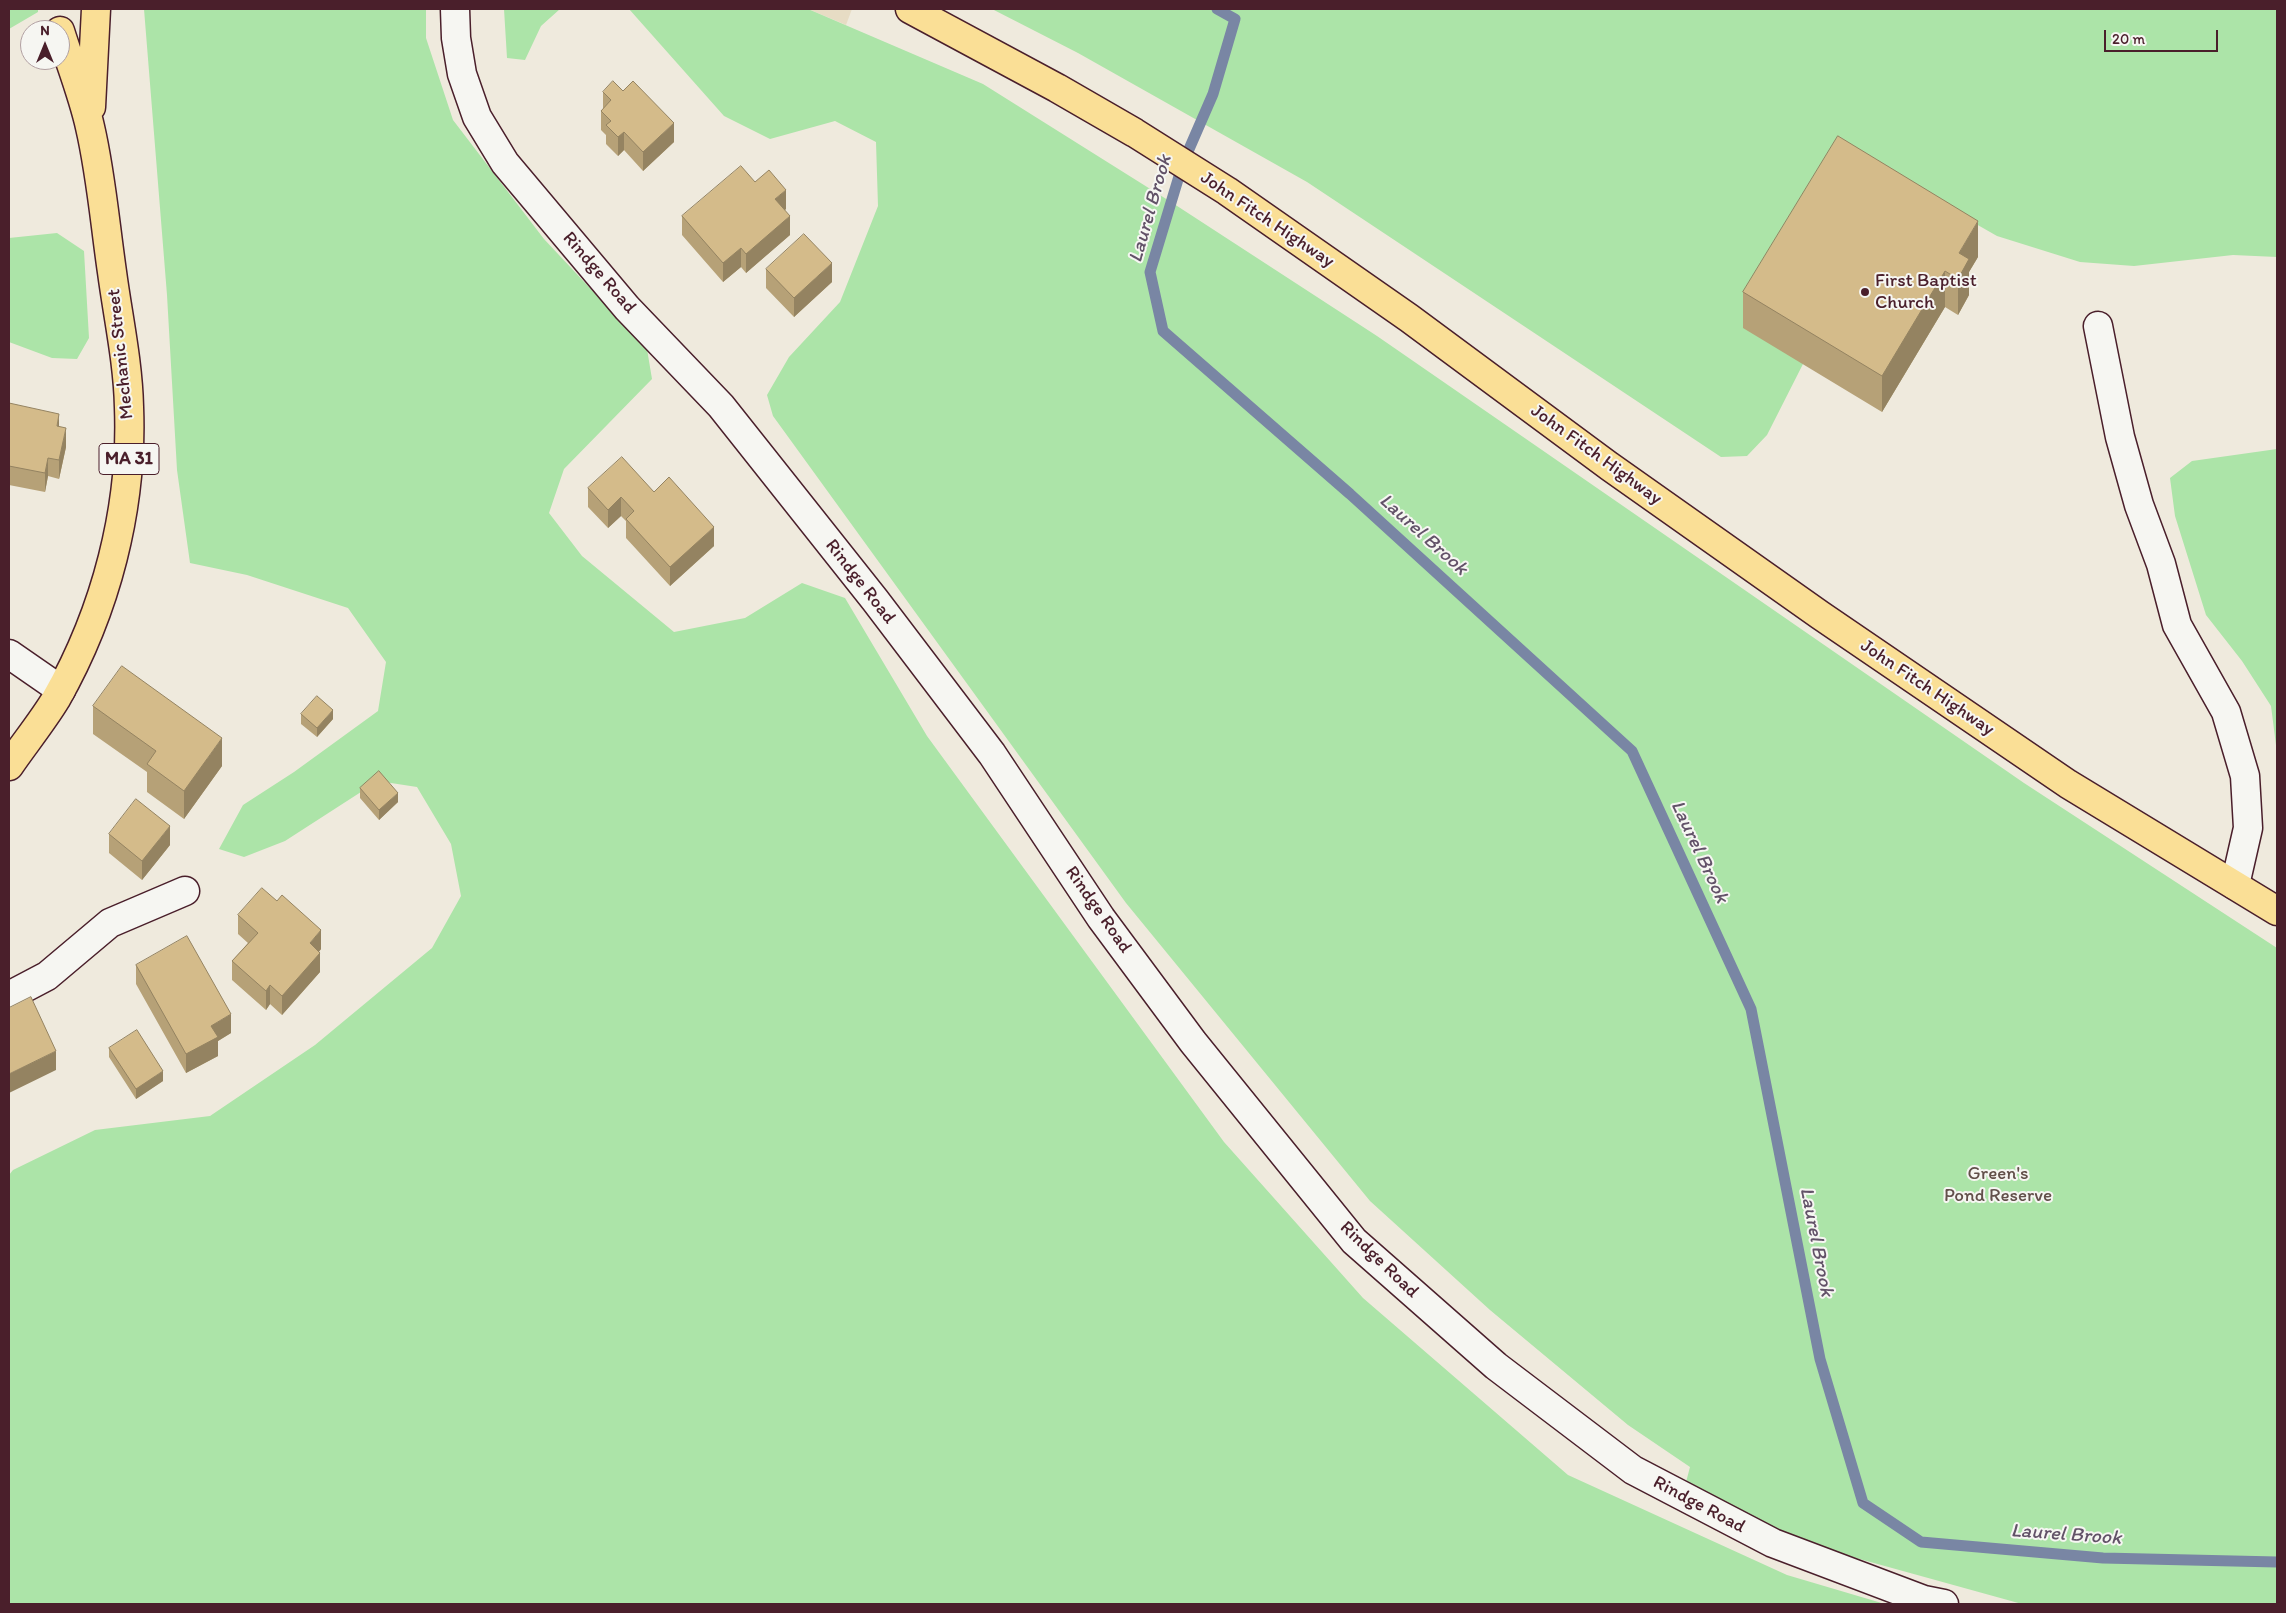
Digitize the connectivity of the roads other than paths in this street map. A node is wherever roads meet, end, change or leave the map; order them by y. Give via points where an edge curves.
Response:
1 (96, 9) edge
2 (455, 9) edge
3 (910, 9) edge
4 (70, 62) edge
5 (90, 126) junction
6 (2098, 326) dead end
7 (9, 654) edge
8 (61, 690) junction
9 (9, 766) edge
10 (2235, 885) junction
11 (185, 891) dead end
12 (2277, 911) edge
13 (9, 996) edge
14 (1944, 1604) edge

1 - 5 main road, Mechanic Street
2 - 14 street, Rindge Road via 462,74 477,117 504,162 627,308 721,406 875,600 992,754 1101,918 1170,1011 1354,1241 1496,1366 1633,1470 1774,1543 1924,1600
3 - 10 main road, John Fitch Highway via 1065,92 1227,191 1409,318 1609,466 1820,615 2068,784
4 - 5 main road, Mechanic Street / MA 31
5 - 8 main road, Mechanic Street / MA 31 via 126,377 129,458 124,506 112,565 90,627
6 - 10 street via 2120,436 2177,625 2226,712 2245,776 2248,828
7 - 8 street
8 - 9 main road, Mechanic Street / MA 31
10 - 12 main road, John Fitch Highway
11 - 13 street via 110,923 47,976

